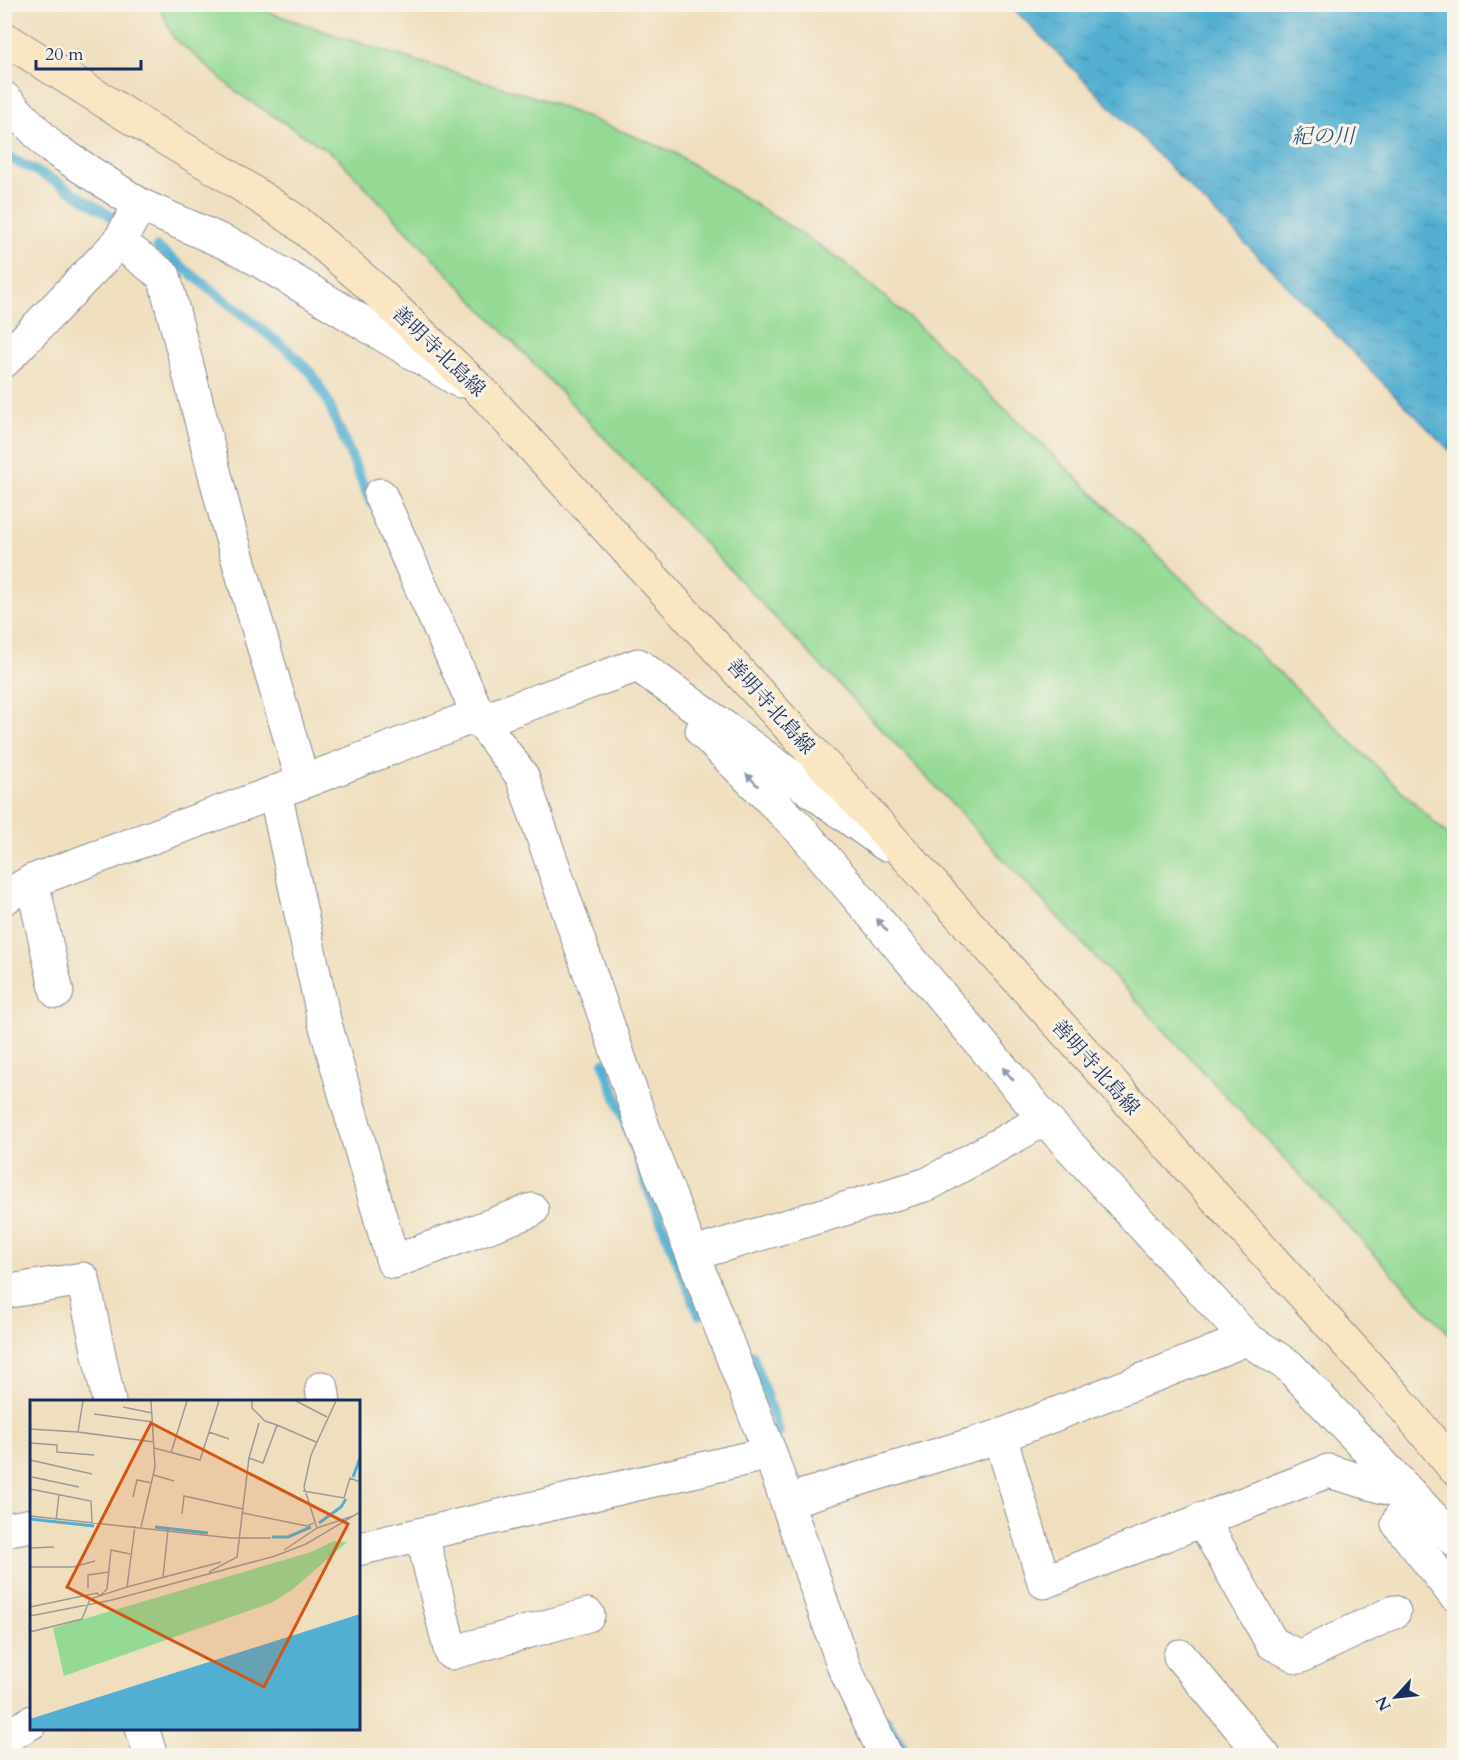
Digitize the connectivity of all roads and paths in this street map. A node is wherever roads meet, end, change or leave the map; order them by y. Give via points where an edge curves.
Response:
1 (4, 38) edge
2 (4, 98) edge
3 (141, 205) junction
4 (119, 242) junction
5 (4, 361) edge
6 (487, 397) junction
7 (380, 495) dead end
8 (638, 665) junction
9 (469, 721) junction
10 (289, 787) junction
11 (911, 863) junction
12 (32, 881) junction
13 (4, 898) edge
14 (57, 992) dead end
15 (1045, 1119) junction
16 (532, 1210) dead end
17 (693, 1254) junction
18 (4, 1292) edge
19 (1247, 1339) junction
20 (110, 1400) edge
21 (1000, 1436) junction
22 (770, 1453) junction
23 (1455, 1468) edge
24 (1411, 1495) junction
25 (798, 1498) junction
26 (1202, 1519) junction
27 (30, 1525) edge
28 (4, 1530) edge
29 (422, 1534) junction
30 (1455, 1540) edge
31 (360, 1549) edge
32 (1455, 1594) edge
33 (1394, 1612) dead end
34 (588, 1615) dead end
35 (1180, 1656) dead end
36 (30, 1723) edge
37 (143, 1730) edge
38 (4, 1738) edge
39 (151, 1755) edge
40 (886, 1755) edge
41 (1264, 1755) edge

1 - 6 main road, 善明寺北島線 via 296,221 372,286
2 - 3 street via 51,147
3 - 4 street
3 - 6 street via 242,250
4 - 5 street
4 - 10 street via 164,276 228,525
6 - 11 main road, 善明寺北島線
7 - 9 street
8 - 9 street
8 - 11 street
15 -> 8 street via 802,831
9 - 10 street
9 - 17 street via 522,776 644,1130
10 - 12 street
10 - 16 street via 324,1020 393,1262
11 - 23 main road, 善明寺北島線 via 1395,1396
12 - 13 street
12 - 14 street
15 - 17 street via 928,1184
15 - 19 street
17 - 22 street
18 - 20 street via 83,1279
19 - 21 street
19 - 24 street via 1289,1366
21 - 25 street
21 - 26 street via 1044,1582
22 - 25 street
22 - 29 street
24 - 26 street via 1328,1471
24 - 30 street
24 - 32 street via 1398,1523
25 - 40 street via 844,1667
26 - 33 street via 1272,1643 1299,1657
27 - 28 street
29 - 31 street
29 - 34 street via 451,1653
35 - 41 street
36 - 38 street
37 - 39 street

